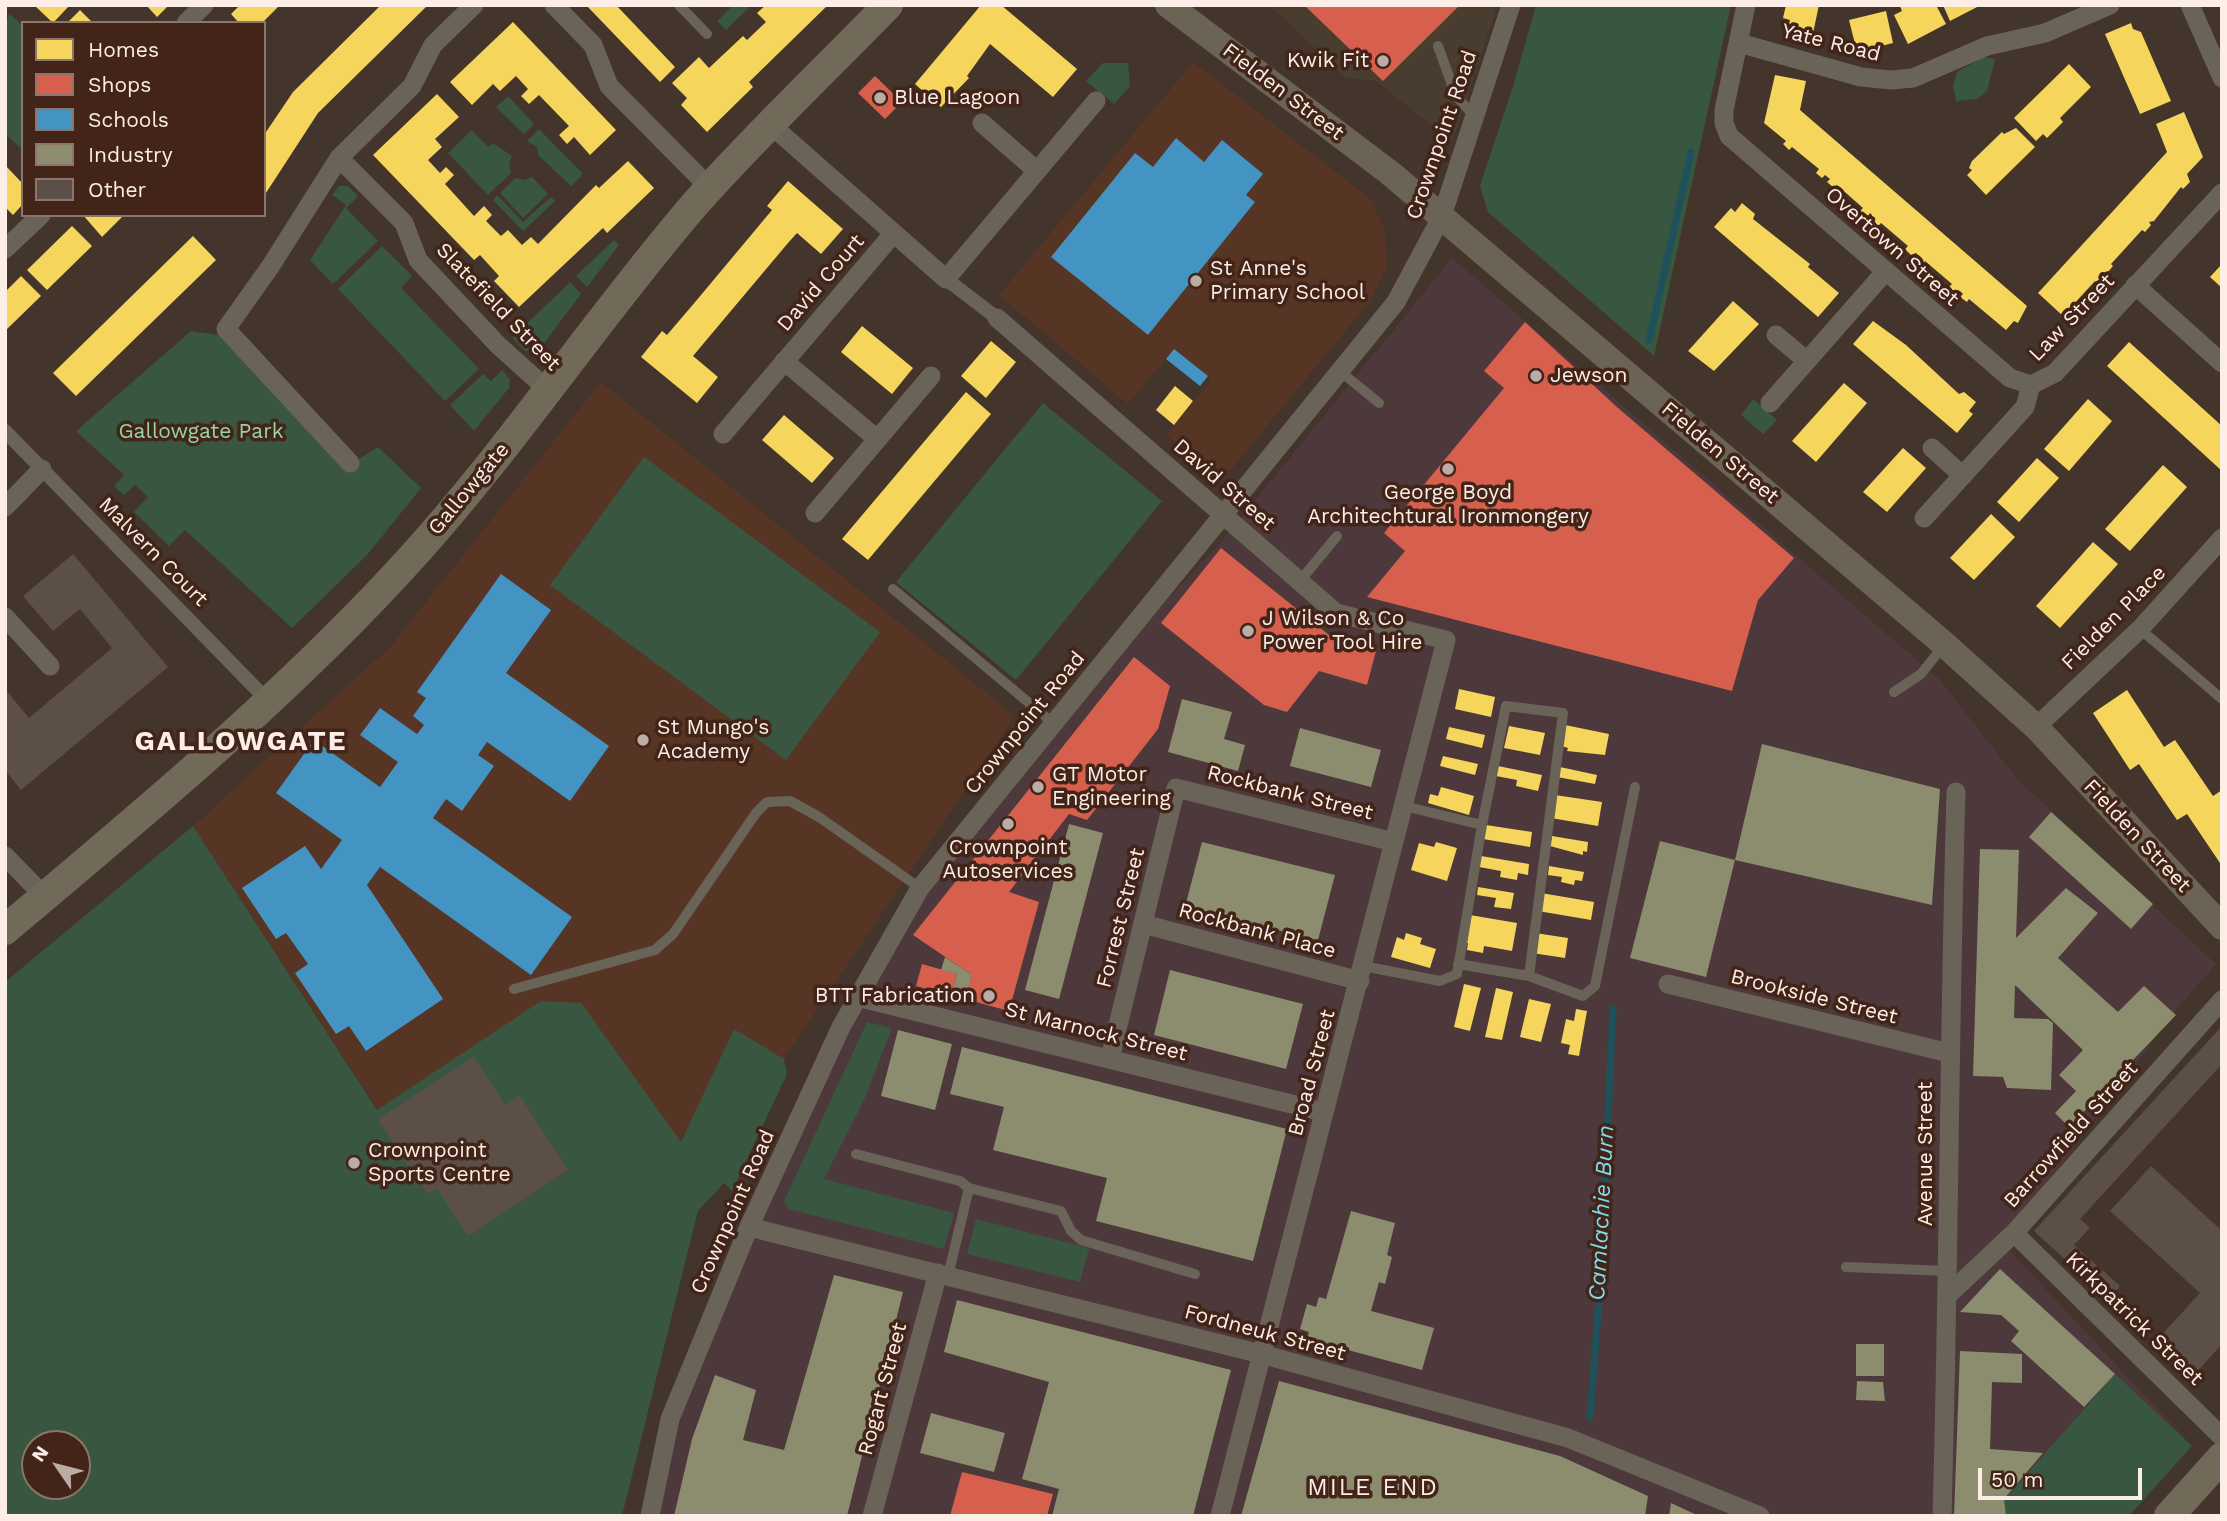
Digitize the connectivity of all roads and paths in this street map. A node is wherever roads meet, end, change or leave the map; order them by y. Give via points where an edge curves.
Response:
1 (204, 5) edge
2 (474, 5) edge
3 (554, 5) edge
4 (679, 5) edge
5 (888, 5) edge
6 (1511, 5) edge
7 (1746, 5) edge
8 (2110, 5) edge
9 (2190, 5) edge
10 (1175, 9) edge
11 (188, 21) edge
12 (707, 34) dead end
13 (1739, 43) junction
14 (1438, 46) dead end
15 (2222, 78) edge
16 (1096, 101) dead end
17 (1474, 116) junction
18 (982, 123) dead end
19 (771, 125) junction
20 (339, 158) junction
21 (1037, 171) junction
22 (710, 188) junction
23 (2222, 192) edge
24 (1442, 216) junction
25 (39, 217) edge
26 (893, 234) junction
27 (5, 249) edge
28 (1885, 272) junction
29 (946, 279) junction
30 (2135, 285) junction
31 (997, 318) joint
32 (1776, 335) dead end
33 (784, 361) junction
34 (1807, 361) junction
35 (2222, 363) edge
36 (1341, 372) junction
37 (931, 376) dead end
38 (2031, 385) junction
39 (549, 391) junction
40 (1378, 403) dead end
41 (1770, 403) dead end
42 (5, 431) edge
43 (723, 434) dead end
44 (877, 439) junction
45 (1932, 448) dead end
46 (350, 463) dead end
47 (43, 469) junction
48 (1963, 476) junction
49 (5, 507) edge
50 (815, 513) dead end
51 (1225, 517) junction
52 (1924, 518) dead end
53 (1337, 536) dead end
54 (2222, 538) edge
55 (1300, 582) junction
56 (893, 589) dead end
57 (5, 617) edge
58 (2140, 629) junction
59 (1446, 640) joint
60 (1944, 644) junction
61 (50, 666) dead end
62 (1894, 692) dead end
63 (2222, 699) edge
64 (270, 702) junction
65 (1053, 723) junction
66 (2036, 727) junction
67 (1635, 787) dead end
68 (1176, 788) joint
69 (1956, 792) dead end
70 (1404, 806) junction
71 (1482, 824) junction
72 (1394, 842) junction
73 (5, 856) edge
74 (920, 888) junction
75 (45, 897) junction
76 (1143, 924) junction
77 (2222, 927) edge
78 (5, 930) edge
79 (1458, 964) junction
80 (1362, 974) junction
81 (1529, 976) junction
82 (1668, 984) dead end
83 (514, 989) dead end
84 (857, 997) junction
85 (2222, 1000) edge
86 (1949, 1053) junction
87 (1110, 1058) junction
88 (1324, 1112) junction
89 (856, 1154) dead end
90 (969, 1188) junction
91 (749, 1227) junction
92 (2014, 1233) junction
93 (1846, 1267) dead end
94 (1949, 1271) junction
95 (943, 1274) junction
96 (1195, 1274) dead end
97 (1949, 1294) junction
98 (1261, 1354) junction
99 (2222, 1437) edge
100 (2222, 1457) edge
101 (650, 1516) edge
102 (872, 1516) edge
103 (1220, 1516) edge
104 (1760, 1516) edge
105 (1942, 1516) edge
106 (2169, 1516) edge

1 - 11 street
2 - 20 street via 433,45 412,86
3 - 22 street via 593,45 609,86
4 - 12 lane
5 - 19 main road, Gallowgate
6 - 17 street, Crownpoint Road
7 - 13 street
8 - 13 street, Yate Road via 2045,33 1987,46 1913,78 1861,77
9 - 15 street
10 - 24 main road, Fielden Street
13 - 28 street, Overtown Street via 1724,110 1729,136
14 - 17 lane via 1456,96
16 - 21 street
17 - 24 street, Crownpoint Road
18 - 21 street
19 - 22 main road, Gallowgate
19 - 26 street
20 - 39 street, Slatefield Street via 404,223 418,260 498,345
20 - 46 street via 226,329
21 - 29 street
22 - 39 main road, Gallowgate
23 - 30 street, Law Street
24 - 36 street, Crownpoint Road via 1396,302
24 - 60 main road, Fielden Street
25 - 27 street
26 - 29 street
26 - 33 street, David Court
28 - 34 street
28 - 38 street, Overtown Street via 2010,378
29 - 31 street
30 - 35 street
30 - 38 street, Law Street via 2054,373
31 - 51 street, David Street
32 - 34 street
33 - 43 street, David Court
33 - 44 street, David Court
34 - 41 street
36 - 40 lane
36 - 51 street, Crownpoint Road
37 - 44 street
38 - 48 street, Law Street via 2025,407
39 - 64 main road, Gallowgate via 414,555
42 - 47 street, Malvern Court
44 - 50 street
45 - 48 street
47 - 49 street
47 - 64 street, Malvern Court
48 - 52 street, Law Street
51 - 55 street, David Street
51 - 65 street, Crownpoint Road
53 - 55 lane
54 - 58 street, Fielden Place
55 - 59 street, David Street via 1336,613
56 - 65 lane
57 - 61 street
58 - 63 lane
58 - 66 street, Fielden Place
59 - 70 street, Broad Street
60 - 62 lane via 1921,674
60 - 66 main road, Fielden Street
64 - 75 main road, Gallowgate
65 - 74 street, Crownpoint Road
66 - 77 main road, Fielden Street
67 - 81 lane via 1595,986 1583,996
68 - 72 street, Rockbank Street
68 - 76 street, Forrest Street
69 - 86 street, Avenue Street
70 - 71 lane
70 - 72 street, Broad Street
71 - 79 lane
71 - 81 lane via 1506,706 1563,713
72 - 80 street, Broad Street
73 - 75 street
74 - 83 lane via 819,817 790,801 767,802 673,934 655,950
74 - 84 street, Crownpoint Road
75 - 78 main road, Gallowgate
76 - 80 street, Rockbank Place
76 - 87 street, Forrest Street
79 - 80 lane via 1457,974 1440,981
79 - 81 lane
80 - 88 street, Broad Street
82 - 86 street, Brookside Street
84 - 87 street, St Marnock Street
84 - 91 street, Crownpoint Road
85 - 92 street, Barrowfield Street
86 - 94 street, Avenue Street
87 - 88 street, St Marnock Street
88 - 98 street, Broad Street
89 - 90 lane via 960,1181
90 - 95 lane
90 - 96 lane via 1061,1211 1080,1240
91 - 95 street, Fordneuk Street
91 - 101 street, Crownpoint Road via 670,1419
92 - 97 street, Barrowfield Street
92 - 99 street, Kirkpatrick Street
93 - 94 lane
94 - 97 street, Avenue Street
95 - 98 street, Fordneuk Street
95 - 102 street, Rogart Street
97 - 105 street, Avenue Street
98 - 103 street, Broad Street
98 - 104 street, Fordneuk Street via 1568,1438
100 - 106 main road

